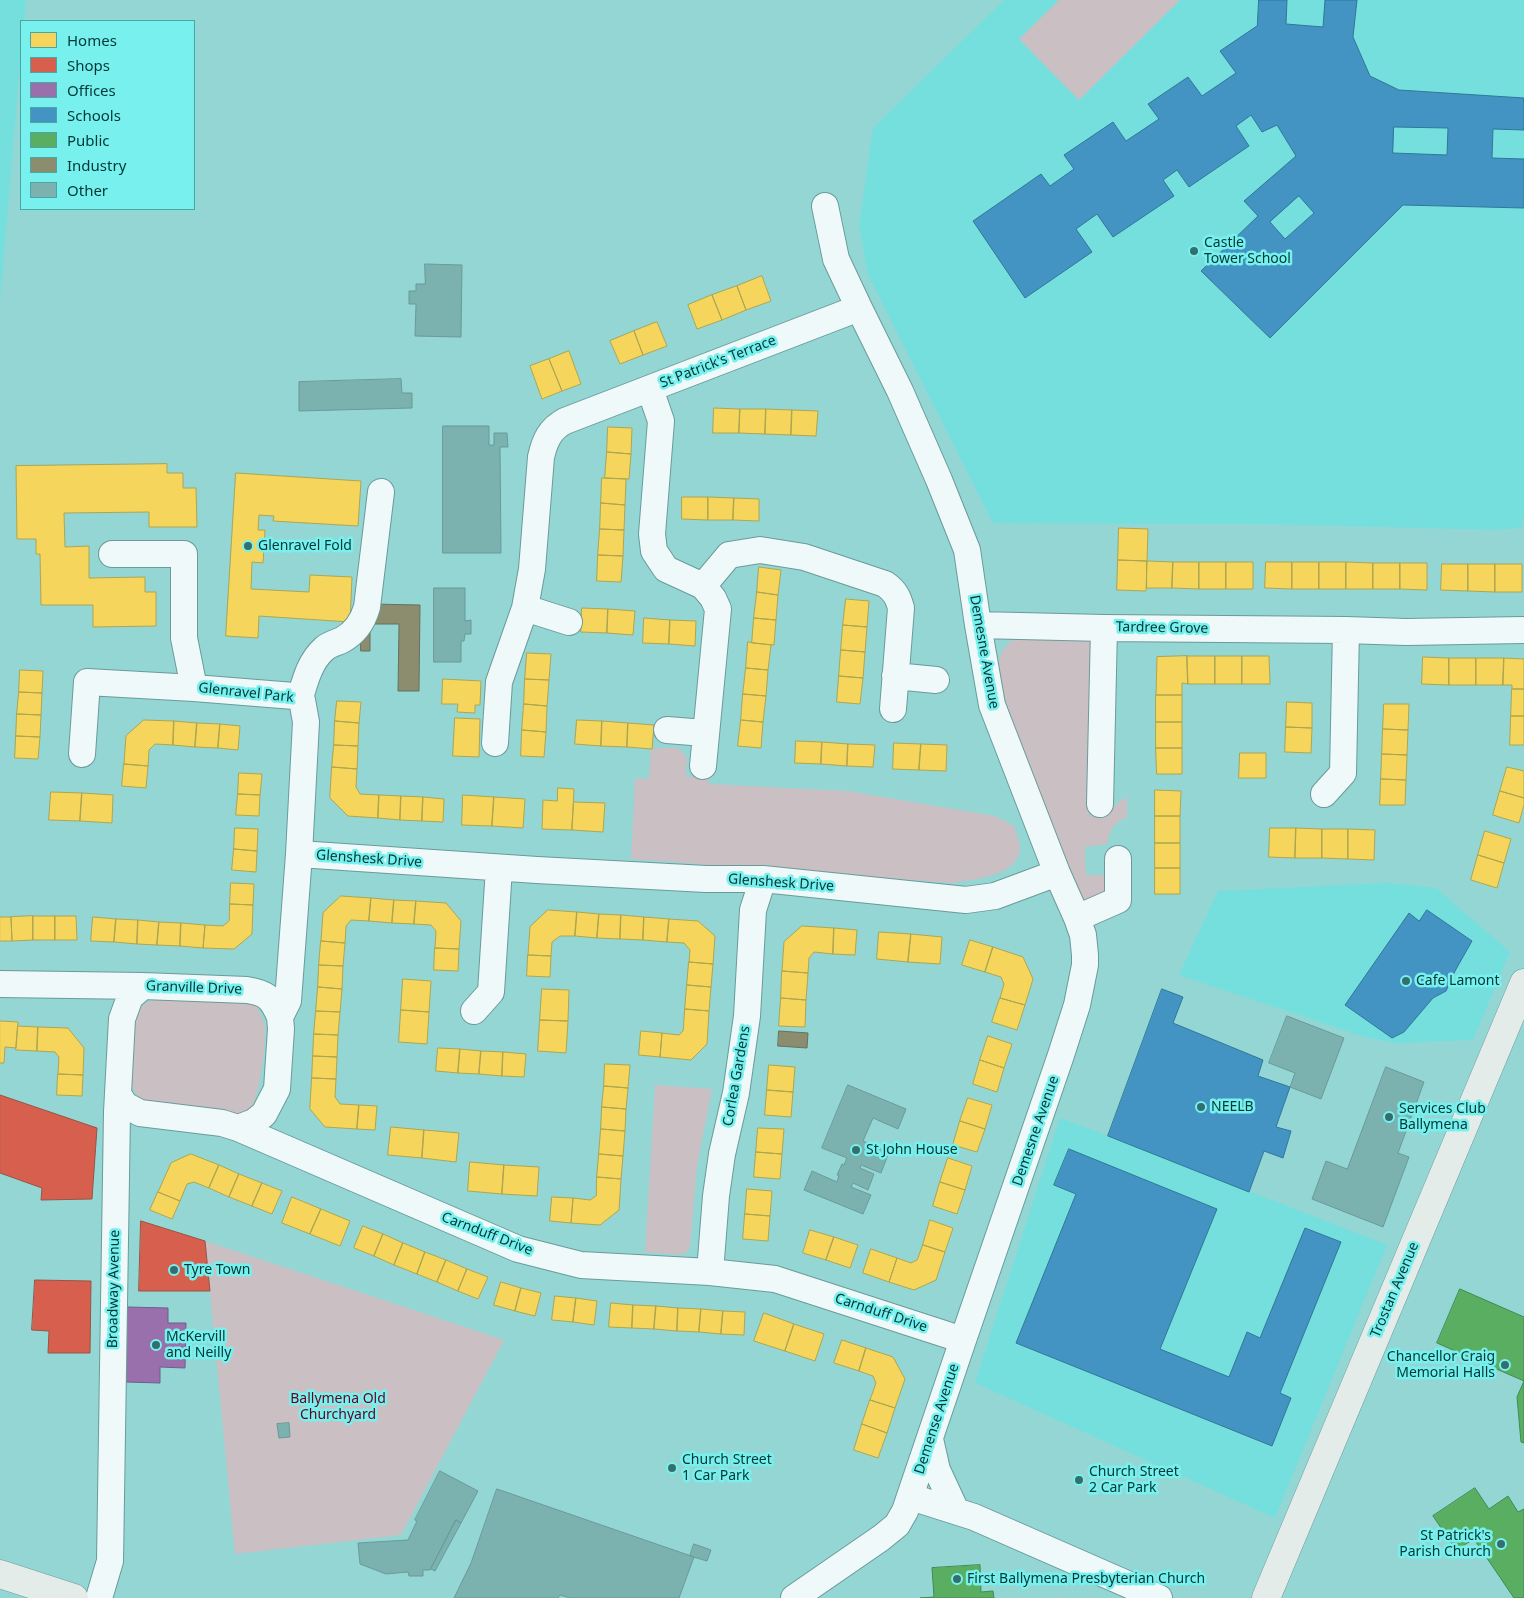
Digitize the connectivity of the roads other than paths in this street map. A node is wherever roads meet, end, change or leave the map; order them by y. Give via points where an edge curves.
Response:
1 (825, 206) dead end
2 (859, 308) junction
3 (650, 388) junction
4 (381, 492) dead end
5 (112, 554) dead end
6 (703, 586) junction
7 (525, 608) junction
8 (569, 622) dead end
9 (978, 625) junction
10 (1104, 628) junction
11 (1346, 630) junction
12 (1524, 630) edge
13 (895, 676) junction
14 (936, 680) dead end
15 (194, 688) junction
16 (300, 698) junction
17 (893, 710) dead end
18 (667, 730) dead end
19 (705, 733) junction
20 (494, 743) dead end
21 (82, 754) dead end
22 (702, 766) dead end
23 (1107, 790) dead end
24 (1324, 794) dead end
25 (299, 854) junction
26 (1118, 859) dead end
27 (500, 868) junction
28 (1057, 874) junction
29 (762, 879) junction
30 (1077, 918) junction
31 (290, 964) junction
32 (1524, 983) edge
33 (0, 984) edge
34 (95, 985) junction
35 (143, 986) junction
36 (262, 992) junction
37 (474, 1012) dead end
38 (280, 1017) junction
39 (122, 1019) junction
40 (118, 1094) junction
41 (238, 1128) junction
42 (710, 1272) junction
43 (962, 1340) junction
44 (930, 1439) junction
45 (911, 1497) junction
46 (956, 1511) junction
47 (0, 1574) edge
48 (74, 1598) edge
49 (99, 1598) edge
50 (794, 1598) edge
51 (1159, 1598) edge
52 (1266, 1598) edge

1 - 2 street, Demesne Avenue via 836,259
2 - 3 street, St Patrick's Terrace
2 - 9 street, Demesne Avenue via 900,391 967,550
3 - 6 street, St Patrick's Terrace via 661,421 652,534 654,551 666,569
3 - 7 street via 557,425 547,438 541,457 532,569
4 - 16 street via 363,620 350,634 326,646 318,655 306,676
5 - 15 street via 184,554 184,638
6 - 13 street via 729,554 760,550 804,557 885,584 894,590 901,608
6 - 19 street via 718,609
7 - 8 street
7 - 20 street via 499,682
9 - 10 street, Tardree Grove
9 - 28 street, Demesne Avenue via 992,705
10 - 11 street, Tardree Grove
10 - 23 street
11 - 12 street, Tardree Grove
11 - 24 street via 1344,772
13 - 14 street
13 - 17 street
15 - 16 street, Glenravel Park
15 - 21 street, Glenravel Park via 87,682
16 - 25 street, Glenravel Park via 306,722
18 - 19 street
19 - 22 street
25 - 27 street, Glenshesk Drive
25 - 31 street, Glenravel Park
26 - 30 street via 1118,900
27 - 29 street, Glenshesk Drive
27 - 37 street via 491,992
28 - 29 street, Glenshesk Drive via 995,896 966,900
28 - 30 street, Demesne Avenue
29 - 42 street, Corlea Gardens via 753,910 747,1016 736,1093 722,1154
30 - 43 street, Demesne Avenue via 1083,935 1085,960 1076,1005 1030,1148
31 - 36 street via 281,977
31 - 38 street, Glenravel Park via 288,1002
32 - 52 street, Trostan Avenue
33 - 34 street, Granville Drive
34 - 35 street, Granville Drive
34 - 39 street via 110,999
35 - 36 street, Granville Drive
35 - 39 street, Broadway Avenue via 130,996
36 - 38 street, Granville Drive via 274,1002
38 - 41 street, Glenravel Park via 277,1089 264,1114
39 - 40 street, Broadway Avenue
40 - 41 street, Carnduff Drive via 126,1105 140,1113 222,1123
40 - 49 street, Broadway Avenue via 110,1561
41 - 42 street, Carnduff Drive via 518,1249 581,1265
42 - 43 street, Carnduff Drive via 775,1279
43 - 44 street, Demense Avenue
44 - 45 street, Demense Avenue
44 - 46 street via 937,1470
45 - 46 street
45 - 50 street, Demense Avenue via 897,1526
46 - 51 street
47 - 48 street

